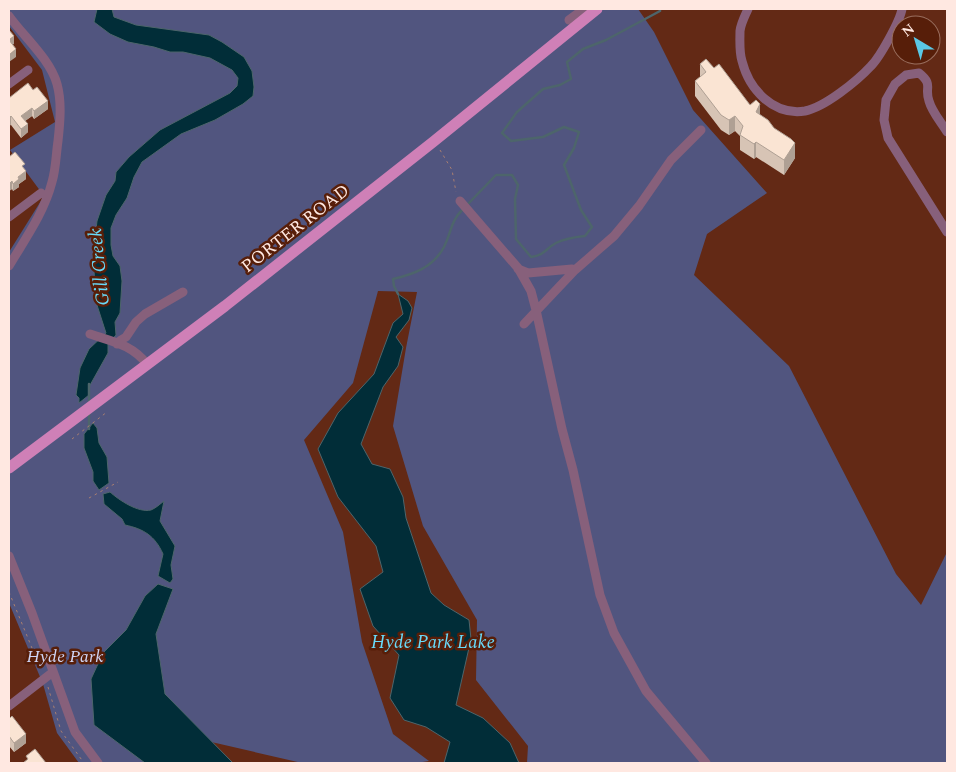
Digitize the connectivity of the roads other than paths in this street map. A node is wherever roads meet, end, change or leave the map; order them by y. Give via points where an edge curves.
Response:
1 (584, 9) edge
2 (597, 9) edge
3 (748, 9) edge
4 (902, 9) edge
5 (9, 16) edge
6 (569, 20) dead end
7 (28, 70) dead end
8 (9, 84) edge
9 (701, 130) dead end
10 (947, 132) edge
11 (41, 193) dead end
12 (460, 201) road end
13 (9, 217) edge
14 (947, 232) edge
15 (9, 266) edge
16 (518, 268) junction
17 (575, 270) junction
18 (183, 292) dead end
19 (536, 310) junction
20 (524, 324) dead end
21 (90, 334) dead end
22 (117, 344) junction
23 (147, 364) junction
24 (9, 468) edge
25 (9, 556) edge
26 (53, 672) junction
27 (9, 706) edge
28 (94, 762) edge
29 (706, 763) edge

1 - 6 street
2 - 23 main road, PORTER ROAD via 433,142
3 - 4 street via 740,29 741,58 747,78 774,106 805,111 836,94 872,65
5 - 15 street via 47,64 57,84 60,123 49,194 38,219
7 - 8 street
9 - 17 street via 671,160 614,236
10 - 14 street via 928,100 929,83 926,78 919,73 906,75 895,84 886,100 884,120 888,138
11 - 13 street
12 - 16 street
16 - 17 street via 528,273
16 - 19 street via 531,291
17 - 19 street
18 - 22 street via 145,314
19 - 20 street
19 - 29 street via 600,595 614,632 646,691
21 - 22 street
22 - 23 street via 128,346
23 - 24 main road, PORTER ROAD
25 - 26 street
26 - 27 street
26 - 28 street via 75,732

